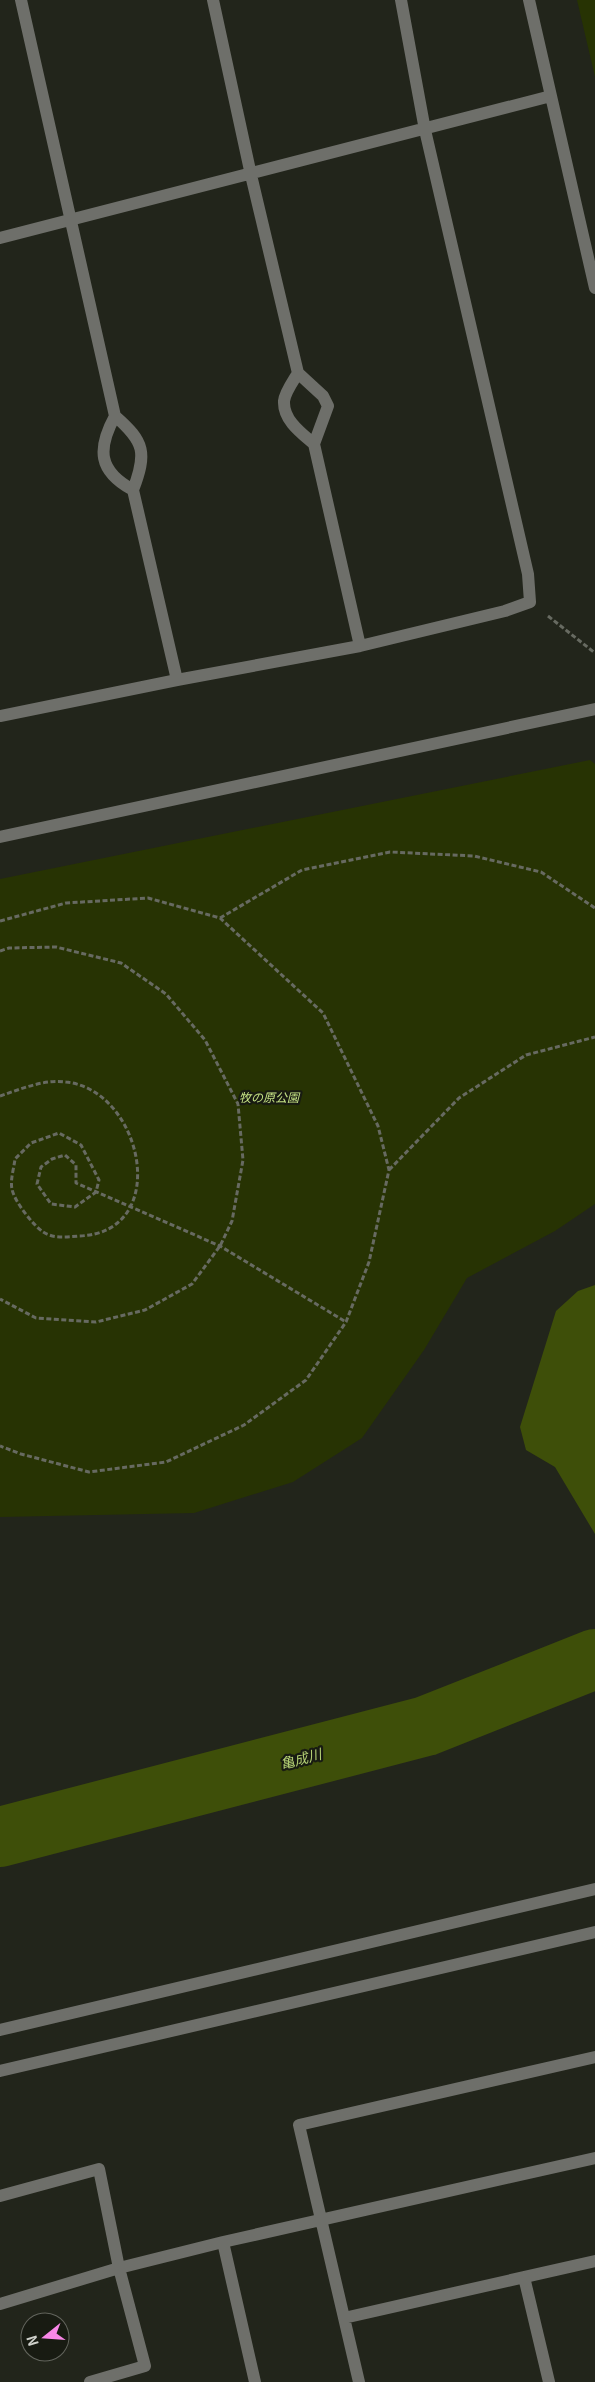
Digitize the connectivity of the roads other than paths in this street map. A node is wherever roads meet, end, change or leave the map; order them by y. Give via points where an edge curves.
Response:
1 (21, 0) edge
2 (213, 0) edge
3 (401, 0) edge
4 (529, 0) edge
5 (551, 96) junction
6 (425, 130) junction
7 (251, 175) junction
8 (69, 220) junction
9 (0, 238) edge
10 (595, 288) edge
11 (298, 373) junction
12 (115, 416) junction
13 (314, 444) junction
14 (133, 490) junction
15 (360, 646) junction
16 (177, 680) junction
17 (595, 709) edge
18 (0, 716) edge
19 (0, 837) edge
20 (595, 1889) edge
21 (595, 1932) edge
22 (0, 2030) edge
23 (595, 2057) edge
24 (0, 2071) edge
25 (595, 2158) edge
26 (0, 2196) edge
27 (321, 2220) junction
28 (223, 2242) junction
29 (595, 2261) edge
30 (119, 2268) junction
31 (524, 2278) junction
32 (0, 2304) edge
33 (344, 2318) junction
34 (90, 2382) edge
35 (255, 2382) edge
36 (360, 2382) edge
37 (548, 2382) edge

1 - 8 street
2 - 7 street
3 - 6 street
4 - 5 street
5 - 6 street
5 - 10 street
6 - 7 street
6 - 15 street via 526,565 530,602
7 - 8 street
7 - 11 street
8 - 9 street
8 - 12 street
11 - 13 street via 323,396 328,406
11 - 13 street via 284,399 286,414 295,428
12 - 14 street via 132,431 142,447 140,472
12 - 14 street via 103,446 105,461 109,473
13 - 15 street
14 - 16 street
15 - 16 street
16 - 18 street
17 - 19 street
20 - 22 street
21 - 24 street
23 - 27 street via 299,2125
25 - 27 street
26 - 30 street via 98,2169
27 - 28 street
27 - 33 street
28 - 30 street
28 - 35 street
29 - 31 street
30 - 32 street
30 - 34 street via 145,2366
31 - 33 street
31 - 37 street
33 - 36 street

